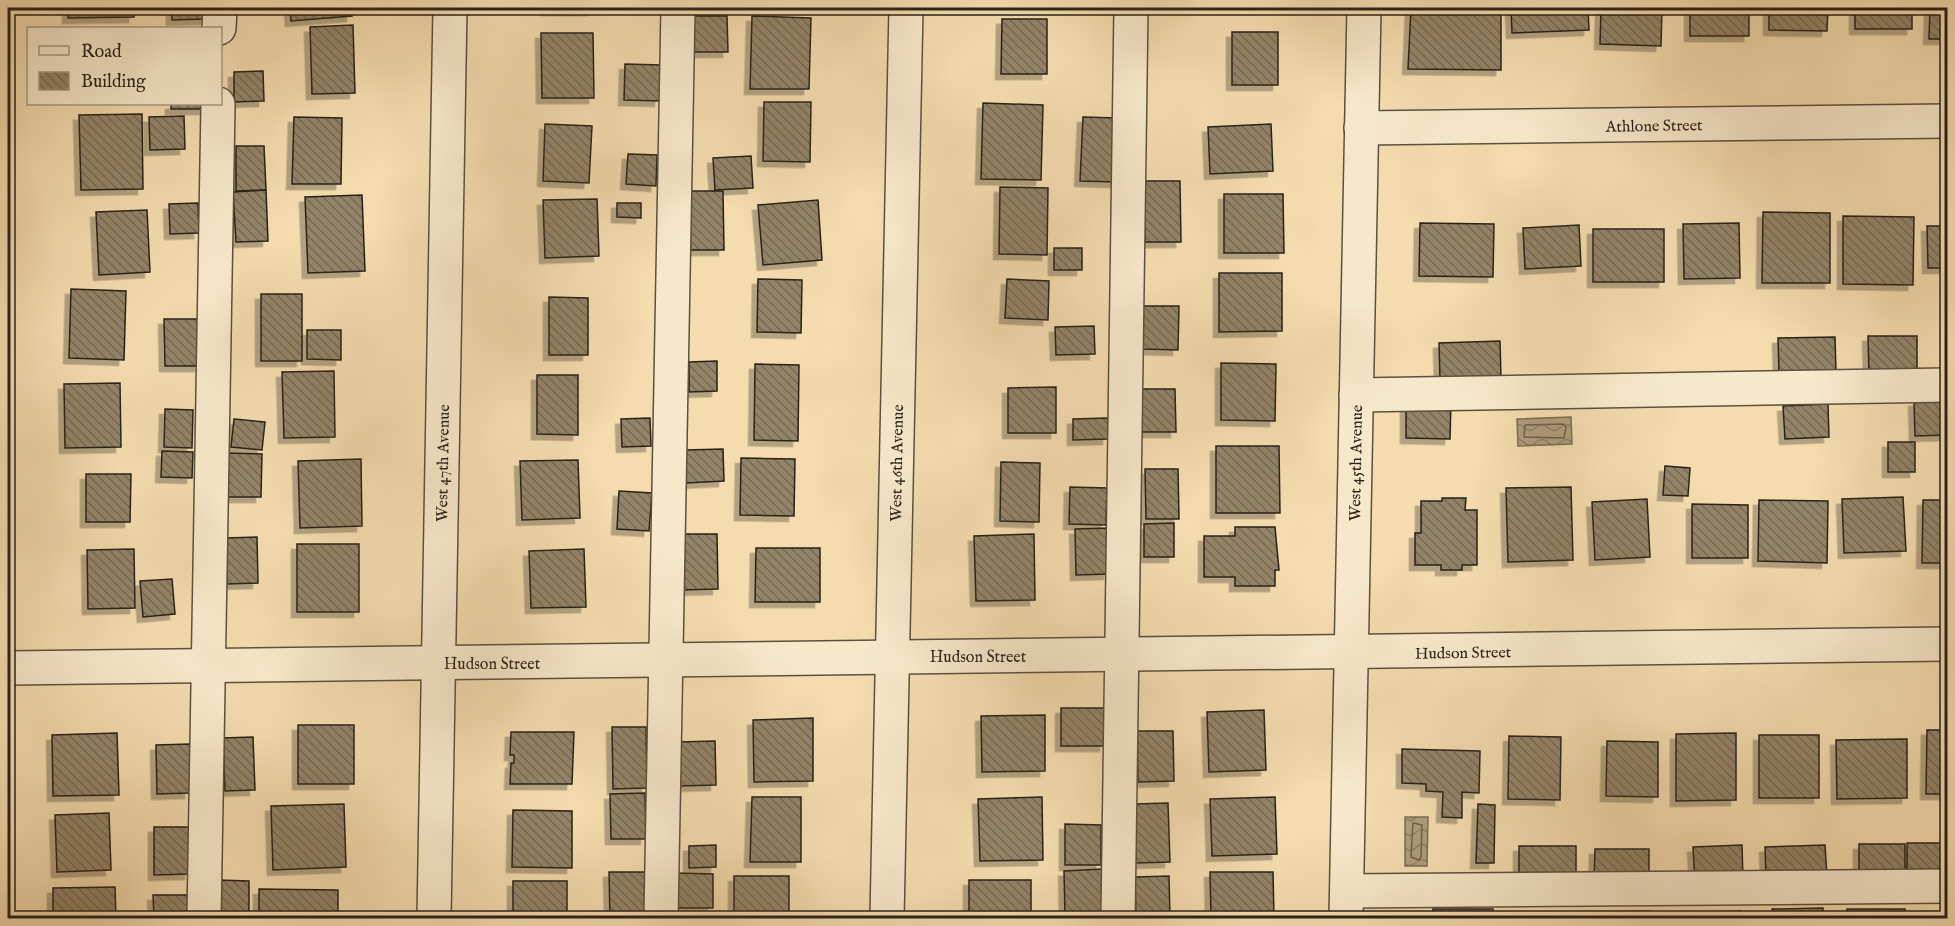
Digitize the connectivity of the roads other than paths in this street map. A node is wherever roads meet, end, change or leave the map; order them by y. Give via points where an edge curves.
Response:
1 (219, 8) edge
2 (450, 8) edge
3 (678, 8) edge
4 (906, 8) edge
5 (1131, 8) edge
6 (1364, 8) edge
7 (219, 27) edge
8 (218, 105) edge
9 (1947, 121) edge
10 (1361, 128) junction
11 (1947, 385) edge
12 (1356, 395) junction
13 (1947, 644) edge
14 (1352, 654) junction
15 (1122, 656) junction
16 (892, 657) junction
17 (666, 661) junction
18 (438, 663) junction
19 (208, 666) junction
20 (8, 668) edge
21 (1947, 886) edge
22 (1346, 905) edge
23 (204, 918) edge
24 (434, 918) edge
25 (661, 918) edge
26 (887, 918) edge
27 (1118, 918) edge

1 - 7 street
2 - 18 street, West 47th Avenue
3 - 17 street
4 - 16 street, West 46th Avenue
5 - 15 street
6 - 10 street, West 45th Avenue
8 - 19 street
9 - 10 street, Athlone Street
10 - 12 street, West 45th Avenue
11 - 12 street
12 - 14 street, West 45th Avenue
13 - 14 street, Hudson Street
14 - 15 street, Hudson Street
14 - 22 street, West 45th Avenue
15 - 16 street, Hudson Street
15 - 27 street
16 - 17 street, Hudson Street
16 - 26 street, West 46th Avenue
17 - 18 street, Hudson Street
17 - 25 street
18 - 19 street, Hudson Street
18 - 24 street, West 47th Avenue
19 - 20 street, Hudson Street
19 - 23 street
21 - 22 street

